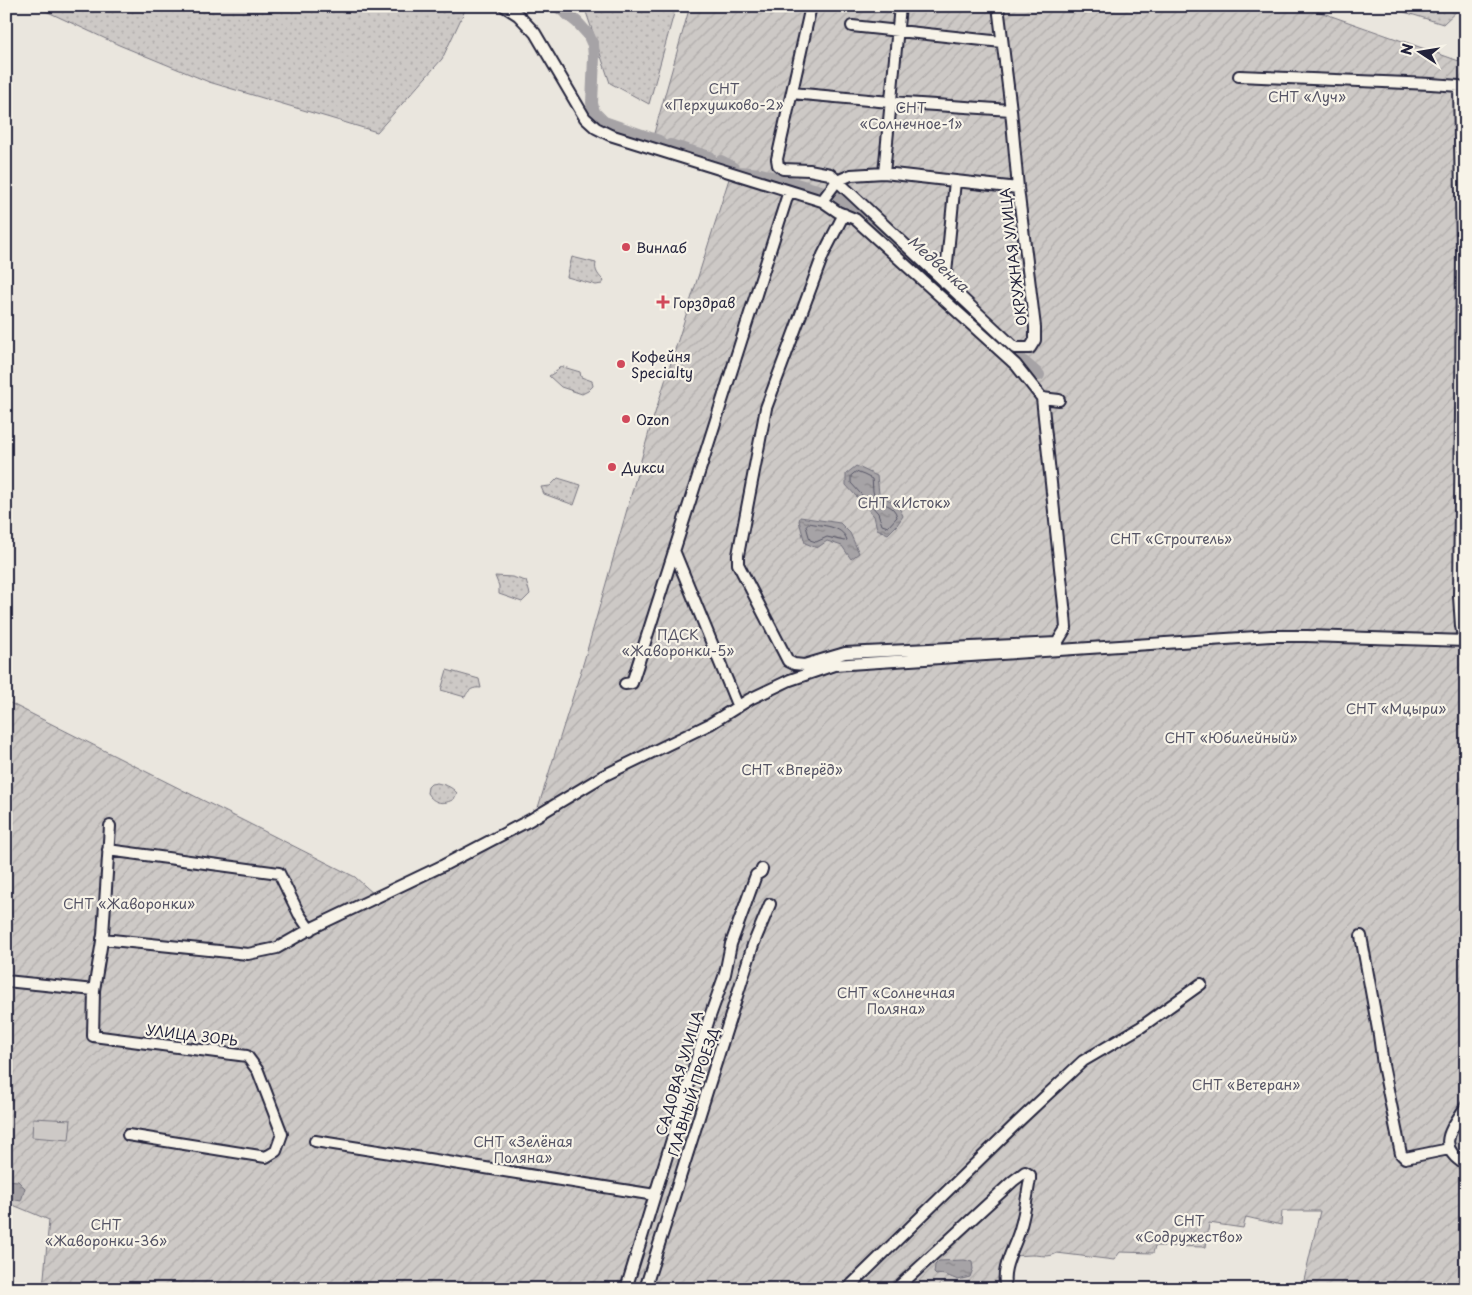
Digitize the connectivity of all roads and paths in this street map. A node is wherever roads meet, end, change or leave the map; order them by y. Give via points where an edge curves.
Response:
1 (504, 6) edge
2 (811, 6) edge
3 (900, 6) edge
4 (998, 6) edge
5 (852, 26) dead end
6 (898, 31) junction
7 (1002, 42) junction
8 (1239, 76) dead end
9 (792, 92) junction
10 (890, 102) junction
11 (1011, 110) junction
12 (884, 173) junction
13 (955, 181) junction
14 (834, 185) junction
15 (1018, 188) junction
16 (790, 191) junction
17 (822, 201) junction
18 (844, 214) junction
19 (946, 283) junction
20 (1042, 398) junction
21 (1059, 400) dead end
22 (675, 553) junction
23 (1465, 640) edge
24 (625, 684) dead end
25 (738, 707) junction
26 (110, 826) dead end
27 (108, 850) junction
28 (762, 869) dead end
29 (770, 904) dead end
30 (310, 930) junction
31 (1361, 936) dead end
32 (102, 939) junction
33 (6, 981) edge
34 (1201, 984) dead end
35 (94, 990) junction
36 (1466, 1106) edge
37 (128, 1135) dead end
38 (314, 1141) dead end
39 (1449, 1149) junction
40 (1466, 1165) edge
41 (655, 1195) junction
42 (626, 1289) edge
43 (645, 1289) edge
44 (847, 1289) edge
45 (896, 1289) edge
46 (1006, 1289) edge

1 - 16 street via 535,33 585,118 596,128
2 - 9 street, ОКРУЖНАЯ УЛИЦА
3 - 6 street
4 - 7 street, ОКРУЖНАЯ УЛИЦА
5 - 6 street
6 - 7 street
6 - 10 street
7 - 11 street, ОКРУЖНАЯ УЛИЦА
8 - 23 street via 1459,86 1462,257 1458,596
9 - 10 street
9 - 14 street, ОКРУЖНАЯ УЛИЦА via 778,165 783,169 830,174
10 - 11 street
10 - 12 street
11 - 15 street, ОКРУЖНАЯ УЛИЦА
12 - 13 street
12 - 14 street via 851,175
13 - 15 street
13 - 19 street
14 - 17 street
14 - 19 street, ОКРУЖНАЯ УЛИЦА
15 - 19 street, ОКРУЖНАЯ УЛИЦА via 1036,327 1035,340 1030,348 1015,348
16 - 17 street
16 - 22 street
17 - 18 street
18 - 20 street via 855,219 1016,365
18 - 20 street via 823,255 766,408 738,555 738,564 788,661 804,665 845,653 1057,643 1066,628
20 - 21 street
22 - 24 street via 632,683
22 - 25 street
23 - 25 street via 1271,636 840,665 790,680
25 - 30 street via 603,776 530,820 444,865
26 - 27 street
27 - 30 street via 279,873
27 - 32 street
28 - 41 street, САДОВАЯ УЛИЦА via 756,875 731,944 725,974
29 - 43 street, ГЛАВНЫЙ ПРОЕЗД via 753,945
30 - 32 street via 278,948 248,954
31 - 39 street via 1401,1154 1405,1158
32 - 35 street
33 - 35 street
34 - 44 street via 1141,1027 1083,1061
35 - 37 street, УЛИЦА ЗОРЬ via 93,1036 247,1056 258,1071 282,1134 276,1151 266,1157
36 - 39 street via 1450,1132
38 - 41 street
39 - 40 street
41 - 42 street, САДОВАЯ УЛИЦА
45 - 46 street via 1025,1172 1030,1179 1020,1229 1004,1272

